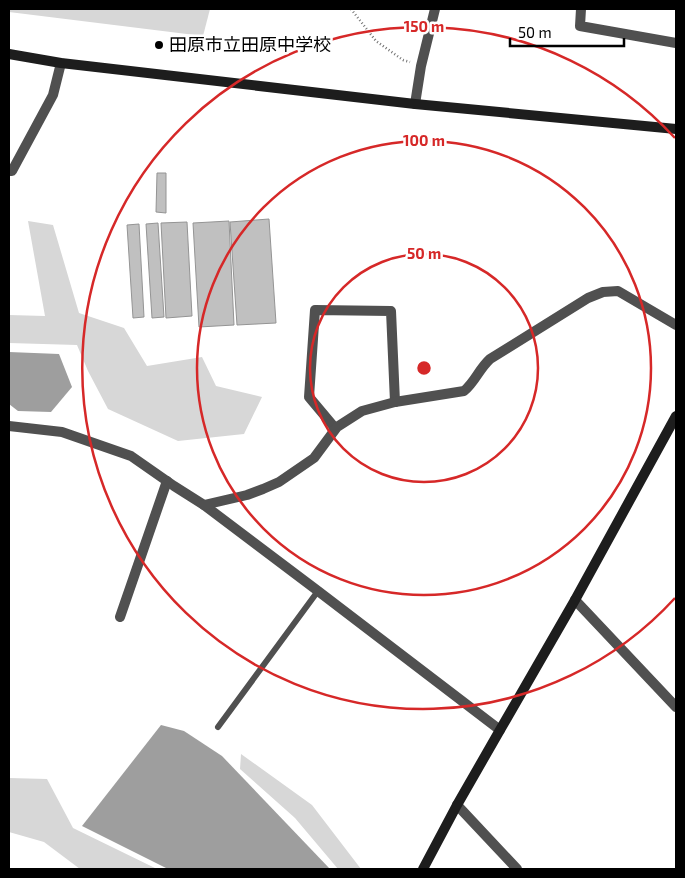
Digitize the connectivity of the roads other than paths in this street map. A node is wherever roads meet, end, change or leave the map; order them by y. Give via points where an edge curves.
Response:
1 (435, 9) edge
2 (581, 9) edge
3 (676, 43) edge
4 (9, 54) edge
5 (61, 63) junction
6 (415, 104) junction
7 (676, 129) edge
8 (9, 171) edge
9 (676, 325) edge
10 (394, 402) junction
11 (676, 416) edge
12 (9, 426) edge
13 (335, 428) junction
14 (167, 481) junction
15 (204, 505) junction
16 (318, 591) junction
17 (575, 600) junction
18 (120, 617) dead end
19 (676, 707) edge
20 (218, 727) dead end
21 (500, 730) junction
22 (457, 805) junction
23 (423, 869) edge
24 (517, 869) edge

1 - 6 street
2 - 3 street via 580,26
4 - 5 street
5 - 6 street
5 - 8 street via 54,95 12,172
6 - 7 street
9 - 10 street via 618,291 603,292 490,359 464,391
10 - 13 street via 362,411
10 - 13 street via 391,312 315,310 309,397
11 - 17 street
12 - 14 street via 62,432 131,456
13 - 15 street via 314,458 279,482 247,495
14 - 15 street
14 - 18 street
15 - 16 street
16 - 20 lane
16 - 21 street
17 - 19 street
17 - 21 street
21 - 22 street
22 - 23 street
22 - 24 street

